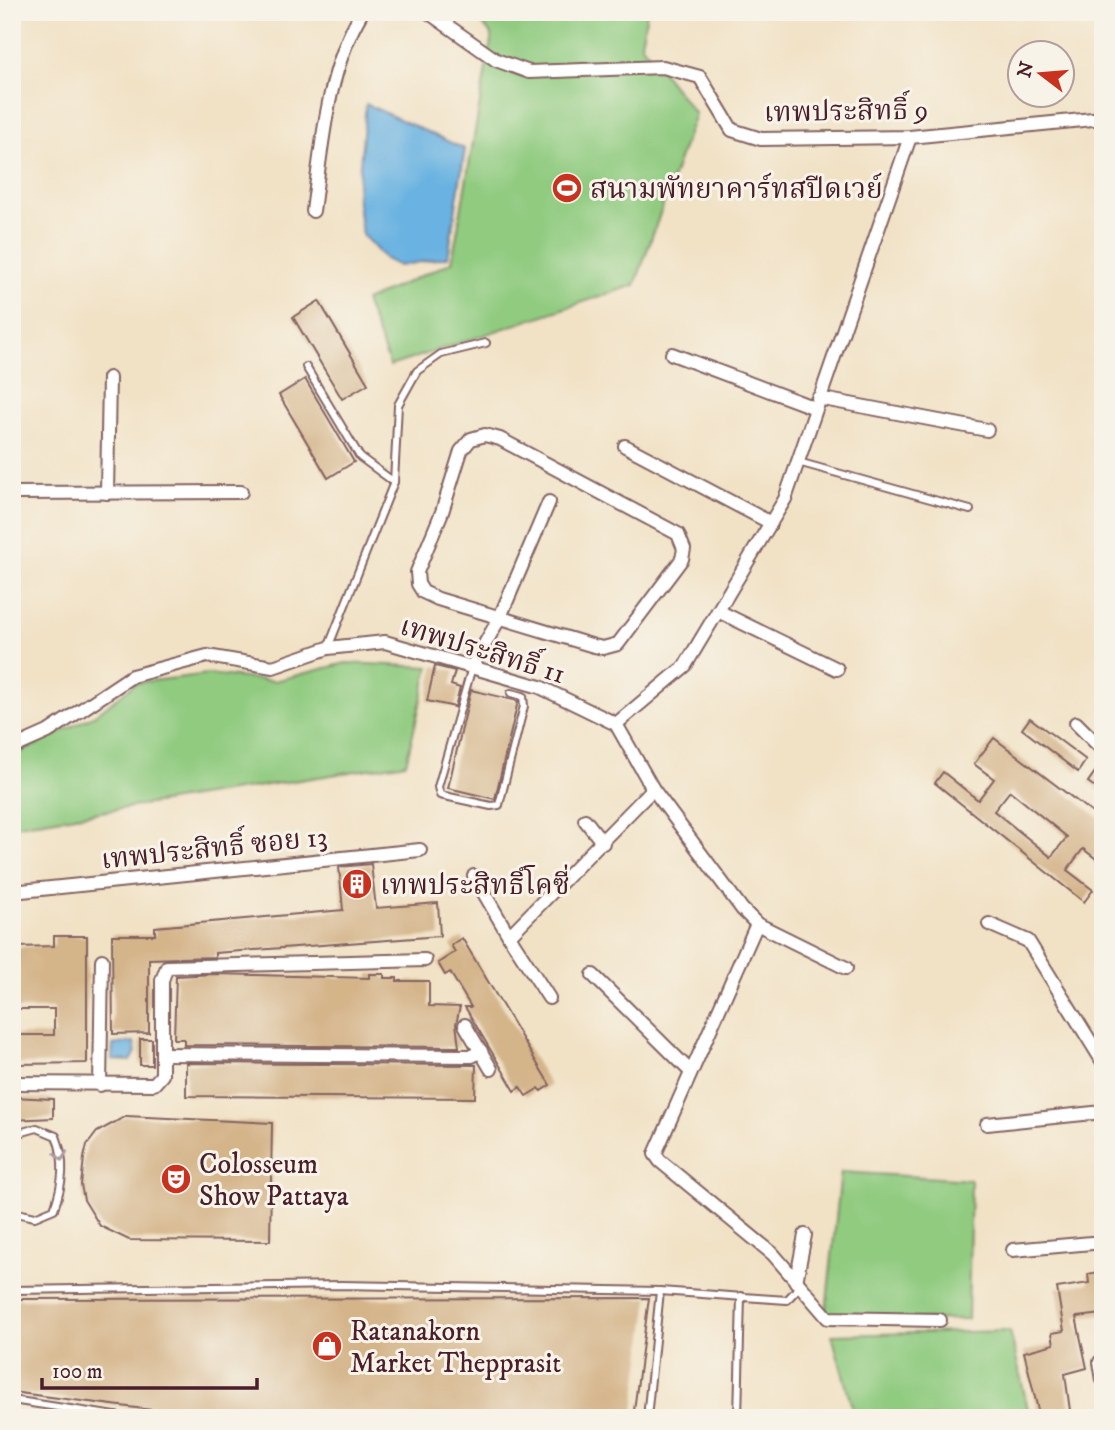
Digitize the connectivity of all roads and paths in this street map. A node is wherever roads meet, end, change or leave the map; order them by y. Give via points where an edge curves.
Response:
1 (362, 12) edge
2 (428, 12) edge
3 (1103, 118) edge
4 (909, 137) junction
5 (313, 211) dead end
6 (486, 343) dead end
7 (672, 354) dead end
8 (306, 367) dead end
9 (110, 378) dead end
10 (817, 403) junction
11 (987, 430) dead end
12 (625, 446) dead end
13 (798, 461) junction
14 (394, 482) junction
15 (241, 492) dead end
16 (12, 493) edge
17 (107, 493) junction
18 (549, 502) dead end
19 (970, 510) dead end
20 (771, 523) junction
21 (718, 611) junction
22 (500, 617) junction
23 (328, 648) junction
24 (472, 667) junction
25 (837, 668) dead end
26 (511, 693) dead end
27 (1076, 723) dead end
28 (615, 724) junction
29 (12, 748) edge
30 (1103, 750) edge
31 (653, 789) junction
32 (585, 820) dead end
33 (603, 844) junction
34 (421, 850) dead end
35 (474, 876) dead end
36 (12, 892) edge
37 (757, 924) junction
38 (989, 924) dead end
39 (509, 936) junction
40 (102, 960) dead end
41 (425, 960) dead end
42 (846, 968) dead end
43 (593, 975) dead end
44 (549, 998) dead end
45 (465, 1025) dead end
46 (481, 1051) junction
47 (162, 1054) junction
48 (1103, 1062) edge
49 (491, 1069) dead end
50 (690, 1071) junction
51 (12, 1083) edge
52 (100, 1085) junction
53 (1103, 1112) edge
54 (987, 1124) dead end
55 (12, 1135) edge
56 (12, 1212) edge
57 (805, 1235) dead end
58 (1103, 1242) edge
59 (1013, 1250) dead end
60 (798, 1284) junction
61 (12, 1290) edge
62 (660, 1291) junction
63 (741, 1296) junction
64 (940, 1320) dead end
65 (1100, 1362) dead end
66 (1103, 1380) edge
67 (12, 1399) edge
68 (128, 1418) edge
69 (647, 1418) edge
70 (738, 1418) edge

1 - 5 street via 337,71
2 - 4 street, เทพประสิทธิ์ 9 via 496,60 529,72 663,67 700,77 732,130 761,139
3 - 4 street, เทพประสิทธิ์ 9
4 - 10 street
6 - 14 lane via 441,354 416,371 398,405
7 - 10 street
8 - 14 lane via 360,457
9 - 17 street
10 - 11 street
10 - 13 street
12 - 20 street
13 - 19 lane
13 - 20 street
14 - 23 lane
15 - 17 street
16 - 17 street
18 - 22 street
20 - 21 street
21 - 25 street
21 - 28 street via 685,666
22 - 22 street via 611,647 623,640 682,559 682,542 678,534 500,439 485,435 471,439 461,451 417,572 418,584 423,592
22 - 24 street
23 - 24 street, เทพประสิทธิ์ 11 via 385,642
23 - 29 street, เทพประสิทธิ์ 11 via 273,667 207,656 132,676 48,732
24 - 26 lane via 438,787 440,795 499,805 524,706 523,696
24 - 28 street, เทพประสิทธิ์ 11 via 540,687
27 - 30 street
28 - 31 street
31 - 33 street
31 - 37 street
32 - 33 street
33 - 39 street
34 - 36 street, เทพประสิทธิ์ ซอย 13
35 - 39 street
37 - 42 street
37 - 50 street
38 - 48 street via 1028,941
39 - 44 street
40 - 52 street
41 - 47 street via 167,967 162,980
43 - 50 street
45 - 46 street
46 - 47 street via 472,1056
46 - 49 street
47 - 52 street via 162,1075 154,1084
50 - 60 street via 655,1154 773,1254
51 - 52 street
53 - 54 street
55 -> 56 lane via 37,1128 56,1136 63,1154 61,1189 54,1209 35,1217
57 - 60 street
58 - 59 street
60 - 63 lane via 787,1300
60 - 64 street via 820,1312 835,1320
61 - 62 lane via 341,1285
62 - 63 lane
62 - 69 lane
63 - 70 lane
65 - 66 street
67 - 68 lane

